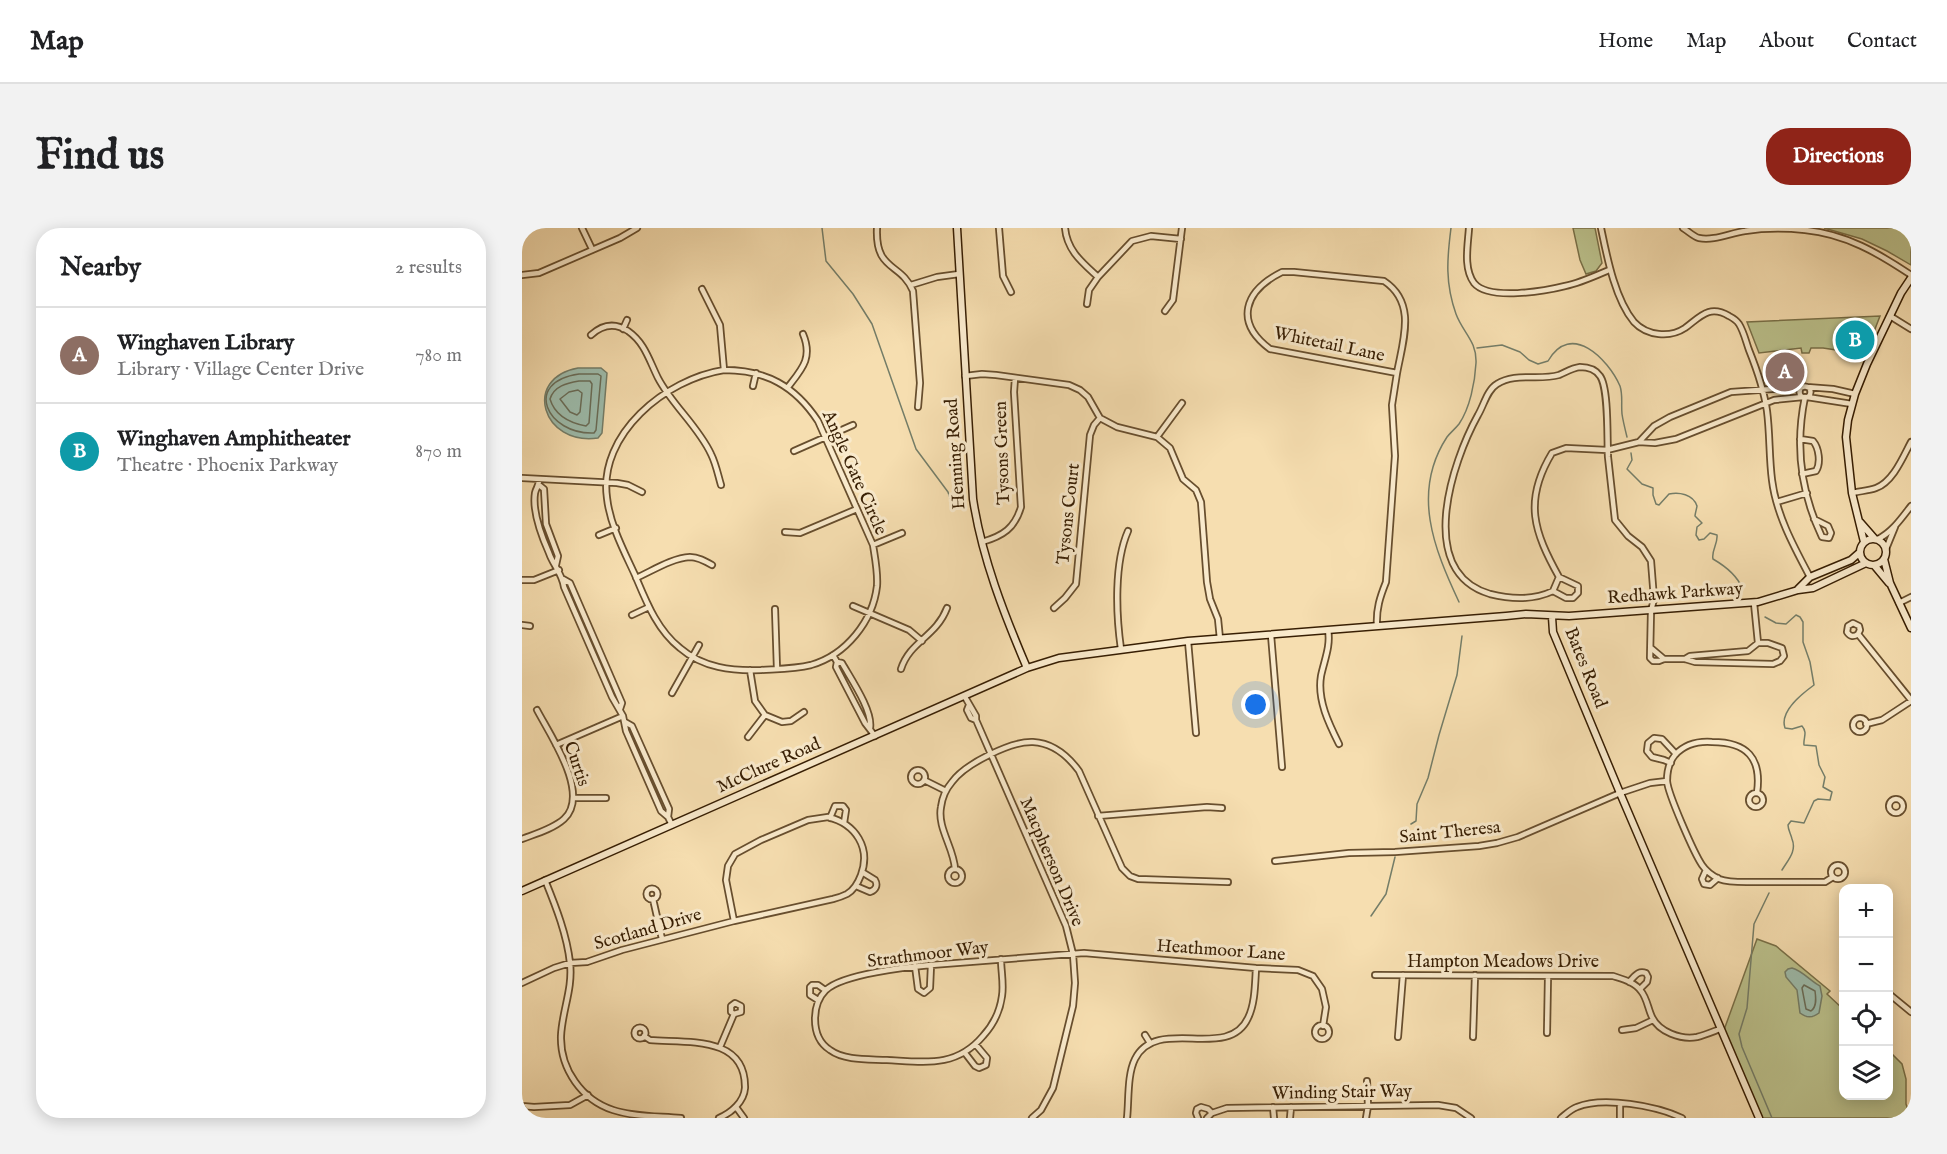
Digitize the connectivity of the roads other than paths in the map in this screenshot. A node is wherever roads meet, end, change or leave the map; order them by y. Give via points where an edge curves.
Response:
1 (582, 228) edge
2 (637, 228) edge
3 (877, 228) edge
4 (957, 228) edge
5 (999, 228) edge
6 (1065, 228) edge
7 (1182, 228) edge
8 (1469, 228) edge
9 (1601, 228) edge
10 (1683, 228) edge
11 (1181, 239) junction
12 (592, 249) junction
13 (1610, 270) junction
14 (959, 274) junction
15 (522, 275) edge
16 (1098, 277) junction
17 (1911, 277) edge
18 (911, 285) junction
19 (702, 289) dead end
20 (1011, 292) dead end
21 (1088, 304) dead end
22 (1165, 311) dead end
23 (1890, 316) junction
24 (627, 320) dead end
25 (623, 329) junction
26 (1911, 329) edge
27 (803, 334) dead end
28 (591, 335) dead end
29 (724, 370) junction
30 (756, 374) junction
31 (1398, 374) junction
32 (965, 376) junction
33 (1015, 378) junction
34 (753, 386) dead end
35 (788, 387) junction
36 (1805, 387) junction
37 (1763, 390) junction
38 (668, 392) junction
39 (1855, 394) junction
40 (1805, 397) junction
41 (1182, 403) dead end
42 (1766, 404) junction
43 (1852, 404) junction
44 (918, 407) dead end
45 (1100, 418) junction
46 (853, 425) dead end
47 (826, 437) junction
48 (1157, 437) junction
49 (1800, 439) junction
50 (1639, 442) junction
51 (1911, 442) edge
52 (1607, 450) junction
53 (794, 451) dead end
54 (1802, 474) junction
55 (522, 478) edge
56 (606, 482) junction
57 (539, 483) junction
58 (721, 485) dead end
59 (642, 492) dead end
60 (1806, 493) junction
61 (1852, 493) junction
62 (1777, 502) junction
63 (1911, 507) edge
64 (857, 509) junction
65 (1814, 519) dead end
66 (1860, 521) junction
67 (1896, 525) junction
68 (615, 528) junction
69 (1128, 531) dead end
70 (785, 532) dead end
71 (902, 533) dead end
72 (599, 535) dead end
73 (1876, 539) junction
74 (982, 542) junction
75 (1864, 542) junction
76 (873, 545) junction
77 (1886, 549) junction
78 (1859, 553) junction
79 (1884, 559) junction
80 (1866, 563) junction
81 (712, 565) dead end
82 (1874, 565) junction
83 (557, 567) junction
84 (1559, 577) junction
85 (1810, 577) junction
86 (636, 578) junction
87 (522, 580) edge
88 (1890, 583) junction
89 (1798, 590) junction
90 (1553, 591) junction
91 (1911, 597) edge
92 (1754, 603) junction
93 (1899, 603) junction
94 (853, 606) dead end
95 (650, 607) junction
96 (947, 608) dead end
97 (1054, 608) dead end
98 (775, 609) dead end
99 (1651, 611) junction
100 (870, 614) junction
101 (632, 615) dead end
102 (1551, 617) junction
103 (522, 625) edge
104 (530, 626) dead end
105 (1377, 626) junction
106 (1911, 628) edge
107 (1328, 630) junction
108 (1858, 634) dead end
109 (1271, 635) junction
110 (1220, 639) junction
111 (922, 640) junction
112 (1188, 641) junction
113 (1758, 643) junction
114 (699, 645) dead end
115 (1121, 649) junction
116 (833, 655) junction
117 (693, 657) junction
118 (1684, 659) junction
119 (1027, 668) junction
120 (777, 669) junction
121 (901, 669) dead end
122 (750, 670) junction
123 (672, 693) dead end
124 (965, 697) junction
125 (1911, 700) edge
126 (537, 710) dead end
127 (804, 712) dead end
128 (765, 715) junction
129 (624, 719) junction
130 (1866, 724) dead end
131 (1196, 733) dead end
132 (875, 736) junction
133 (748, 737) dead end
134 (1339, 744) dead end
135 (556, 745) junction
136 (1676, 754) junction
137 (990, 755) junction
138 (1671, 763) junction
139 (1282, 768) dead end
140 (924, 780) dead end
141 (1667, 781) junction
142 (946, 791) junction
143 (1620, 793) junction
144 (1757, 793) dead end
145 (573, 798) junction
146 (606, 798) dead end
147 (1902, 807) dead end
148 (1911, 807) edge
149 (1222, 808) dead end
150 (1098, 816) junction
151 (668, 817) junction
152 (830, 818) junction
153 (844, 823) junction
154 (672, 825) junction
155 (522, 839) edge
156 (1275, 861) dead end
157 (955, 869) dead end
158 (1706, 870) junction
159 (862, 872) junction
160 (1833, 877) dead end
161 (1718, 878) junction
162 (546, 880) junction
163 (1228, 882) dead end
164 (856, 886) junction
165 (522, 891) edge
166 (653, 899) dead end
167 (734, 921) junction
168 (662, 939) junction
169 (1072, 954) junction
170 (1001, 959) junction
171 (570, 963) junction
172 (931, 965) junction
173 (915, 966) junction
174 (1256, 968) junction
175 (1375, 975) dead end
176 (1403, 975) junction
177 (1475, 975) junction
178 (1548, 977) junction
179 (1629, 982) junction
180 (522, 983) edge
181 (1640, 989) junction
182 (825, 990) junction
183 (1893, 997) edge
184 (818, 1000) junction
185 (1911, 1012) edge
186 (734, 1014) dead end
187 (1653, 1020) junction
188 (1323, 1026) dead end
189 (1720, 1029) junction
190 (1622, 1030) dead end
191 (1547, 1033) dead end
192 (1145, 1035) dead end
193 (644, 1036) dead end
194 (1398, 1037) dead end
195 (1473, 1037) dead end
196 (1150, 1043) junction
197 (976, 1045) junction
198 (720, 1047) junction
199 (965, 1053) junction
200 (1367, 1081) dead end
201 (588, 1095) junction
202 (1620, 1103) junction
203 (522, 1106) edge
204 (1368, 1106) junction
205 (736, 1107) junction
206 (1273, 1107) junction
207 (1290, 1107) junction
208 (1212, 1113) junction
209 (729, 1116) edge
210 (681, 1118) edge
211 (719, 1118) edge
212 (744, 1118) edge
213 (1032, 1118) edge
214 (1127, 1118) edge
215 (1198, 1118) edge
216 (1208, 1118) edge
217 (1274, 1118) edge
218 (1290, 1118) edge
219 (1366, 1118) edge
220 (1470, 1118) edge
221 (1561, 1118) edge
222 (1620, 1118) edge
223 (1682, 1118) edge
224 (1758, 1118) edge

1 - 12 street
2 - 12 street
3 - 18 street via 883,260
4 - 14 street, Henning Road
5 - 20 street via 1003,276
6 - 16 street via 1073,254
7 - 11 street
8 - 13 street via 1468,270 1475,283 1495,292 1567,286
9 - 13 street
10 - 17 street via 1698,238 1781,229 1825,233 1875,252
11 - 16 street via 1151,236 1132,241
11 - 22 street via 1173,300
12 - 15 street via 534,274
13 - 37 street via 1634,322 1650,333 1683,329 1708,312 1733,318 1739,323
14 - 18 street
14 - 32 street, Henning Road
16 - 21 street via 1089,290
17 - 23 street
18 - 44 street via 919,363
19 - 29 street via 720,325
23 - 26 street
23 - 39 street
24 - 25 street
25 - 28 street via 605,325
25 - 38 street via 638,340
27 - 35 street via 808,346 806,361
29 - 30 street, Angle Gate Circle
29 - 38 street, Angle Gate Circle via 692,378
30 - 34 street
30 - 35 street, Angle Gate Circle
31 - 31 street, Whitetail Lane via 1404,306 1400,295 1384,281 1282,272 1259,286 1252,296 1248,314 1254,335 1270,349
31 - 105 street, Whitetail Lane via 1392,405 1395,456 1386,582 1378,600
32 - 33 street
32 - 74 street, Henning Road via 973,499
33 - 45 street via 1069,385 1088,397
33 - 74 street, Tysons Green via 1021,507 1016,523
35 - 47 street, Angle Gate Circle via 807,405
36 - 37 street
36 - 39 street
36 - 40 street via 1800,391
37 - 42 street
37 - 50 street via 1731,392 1670,417 1654,426
38 - 56 street, Angle Gate Circle via 637,417 619,439 611,455
38 - 58 street via 711,454
39 - 43 street
40 - 42 street
40 - 43 street
40 - 49 street
41 - 48 street
42 - 50 street via 1676,439
42 - 62 street
43 - 61 street via 1846,437
45 - 48 street via 1117,427
45 - 97 street, Tysons Court via 1090,435 1076,584
46 - 47 street
47 - 53 street
47 - 64 street, Angle Gate Circle
48 - 110 street via 1170,448 1183,479 1196,490 1202,502 1207,582
49 - 54 street
49 - 54 street via 1813,441 1819,467
50 - 52 street
51 - 61 street via 1884,484
52 - 84 street via 1566,448 1551,453 1544,466 1537,485 1537,532
52 - 90 street via 1601,377 1582,367 1540,379 1509,379 1495,385 1468,434 1446,512 1447,544 1455,569 1483,592 1500,597 1541,597
52 - 99 street via 1616,520 1651,561
54 - 60 street
55 - 57 street
56 - 57 street
56 - 59 street
56 - 68 street, Angle Gate Circle
57 - 83 street via 535,491 538,524
60 - 62 street
60 - 65 street
61 - 66 street
62 - 85 street via 1790,540
63 - 67 street
64 - 70 street via 800,533
64 - 76 street, Angle Gate Circle
66 - 73 street
66 - 75 street
67 - 73 street
67 - 77 street
68 - 72 street
68 - 86 street, Angle Gate Circle
69 - 115 street via 1121,555 1117,606
71 - 76 street
73 - 75 street
73 - 77 street
74 - 119 street, Henning Road via 1002,608
75 - 78 street
76 - 100 street, Angle Gate Circle via 877,586
77 - 79 street
78 - 80 street
78 - 85 street
79 - 82 street
79 - 88 street
80 - 82 street
80 - 89 street, Redhawk Parkway via 1813,588
81 - 86 street via 688,557
82 - 88 street
83 - 87 street via 534,580
83 - 129 street
84 - 90 street
84 - 90 street via 1578,586 1578,593 1566,598
85 - 89 street
86 - 95 street, Angle Gate Circle
88 - 93 street
89 - 92 street, Redhawk Parkway
91 - 93 street
92 - 99 street, Redhawk Parkway
92 - 113 street
93 - 106 street
94 - 100 street
95 - 101 street
95 - 117 street, Angle Gate Circle via 670,639
96 - 111 street via 938,626
98 - 120 street
99 - 102 street, Redhawk Parkway
99 - 118 street via 1650,658
100 - 111 street via 909,630
100 - 116 street, Angle Gate Circle via 847,644
102 - 105 street, Bates Road via 1526,614
102 - 143 street, Bates Road via 1553,633
103 - 104 street
105 - 107 street, Bates Road
107 - 109 street, Bates Road
107 - 134 street via 1322,699
108 - 125 street
109 - 110 street, Bates Road
109 - 139 street
110 - 112 street, Bates Road
111 - 121 street via 909,652
112 - 115 street, Bates Road
112 - 131 street
113 - 118 street via 1748,651
113 - 118 street via 1782,648 1784,656 1773,664
114 - 117 street
115 - 119 street, Bates Road via 1059,658
116 - 120 street, Angle Gate Circle via 811,665
116 - 132 street
117 - 122 street, Angle Gate Circle via 726,669
117 - 123 street
119 - 124 street, McClure Road
120 - 122 street, Angle Gate Circle
122 - 128 street via 755,701
124 - 132 street, McClure Road
124 - 137 street, Macpherson Drive via 967,710 976,720
125 - 130 street via 1882,720
126 - 135 street, Curtis
127 - 128 street via 782,722
128 - 133 street
129 - 135 street
129 - 151 street via 656,801
129 - 151 street via 632,726 669,809
132 - 154 street, McClure Road
135 - 145 street, Curtis via 573,787
136 - 138 street
136 - 138 street via 1662,739 1654,738 1648,743 1647,751 1652,758
136 - 144 street via 1698,742 1738,746 1755,763
137 - 142 street via 965,769
137 - 150 street via 1021,743 1036,742 1056,750 1068,757 1078,771
137 - 169 street, Macpherson Drive via 1066,926
138 - 141 street
140 - 142 street
141 - 143 street, Saint Theresa
141 - 158 street
142 - 157 street via 940,822
143 - 156 street, Saint Theresa via 1497,843
143 - 189 street, Bates Road
145 - 146 street
145 - 155 street, Curtis via 564,819
147 - 148 street
149 - 150 street
150 - 163 street via 1122,868 1130,876
151 - 154 street
152 - 153 street
152 - 153 street via 835,807 843,806
152 - 167 street via 808,820 735,854 726,880
153 - 159 street via 862,843 866,860
154 - 162 street, McClure Road
158 - 161 street
158 - 161 street via 1704,884 1710,885
159 - 164 street
159 - 164 street, Scotland Drive via 875,880 876,887 870,892
160 - 161 street via 1825,882 1735,882
162 - 165 street, McClure Road
162 - 171 street
164 - 167 street, Scotland Drive via 833,899
166 - 168 street
167 - 168 street, Scotland Drive
168 - 171 street, Scotland Drive via 587,962
169 - 170 street, Strathmoor Way
169 - 174 street, Heathmoor Lane
169 - 213 street, Macpherson Drive via 1073,1006 1053,1089
170 - 172 street, Strathmoor Way
170 - 197 street, Strathmoor Way via 999,1012
171 - 180 street, Scotland Drive
171 - 201 street via 562,1052 573,1080
172 - 173 street, Strathmoor Way
172 - 173 street via 930,988 924,993 918,989
173 - 182 street, Strathmoor Way via 854,978
174 - 188 street, Heathmoor Lane via 1298,970 1313,976 1326,1007
174 - 196 street via 1249,1017 1237,1032 1219,1038
175 - 176 street, Hampton Meadows Drive
176 - 177 street, Hampton Meadows Drive
176 - 194 street
177 - 178 street, Hampton Meadows Drive
177 - 195 street
178 - 179 street, Hampton Meadows Drive via 1612,976
178 - 191 street
179 - 181 street, Hampton Meadows Drive
179 - 181 street, Hampton Meadows Drive via 1637,973 1646,973 1647,982
181 - 187 street, Hampton Meadows Drive
182 - 184 street
182 - 184 street, Strathmoor Way via 818,985 810,987 810,995
183 - 185 street
184 - 199 street, Strathmoor Way via 816,1033 829,1050 846,1057 925,1062 945,1061
186 - 198 street
187 - 189 street via 1665,1031 1681,1037 1698,1037
187 - 190 street
189 - 224 street, Bates Road
192 - 196 street
193 - 198 street via 650,1040
196 - 214 street via 1131,1070
197 - 199 street, Strathmoor Way
197 - 199 street via 987,1058 986,1065 975,1066
198 - 205 street via 733,1054 743,1072 745,1091
200 - 204 street
201 - 203 street via 570,1106
201 - 210 street via 611,1109 627,1113
202 - 221 street via 1588,1104
202 - 222 street
202 - 223 street
204 - 207 street, Winding Stair Way
204 - 219 street
204 - 220 street, Winding Stair Way via 1447,1106
205 - 209 street
205 - 212 street
206 - 207 street, Winding Stair Way
206 - 208 street, Winding Stair Way via 1227,1108
206 - 217 street
207 - 218 street
208 - 215 street, Winding Stair Way via 1201,1107 1197,1109
208 - 216 street
209 - 211 street

